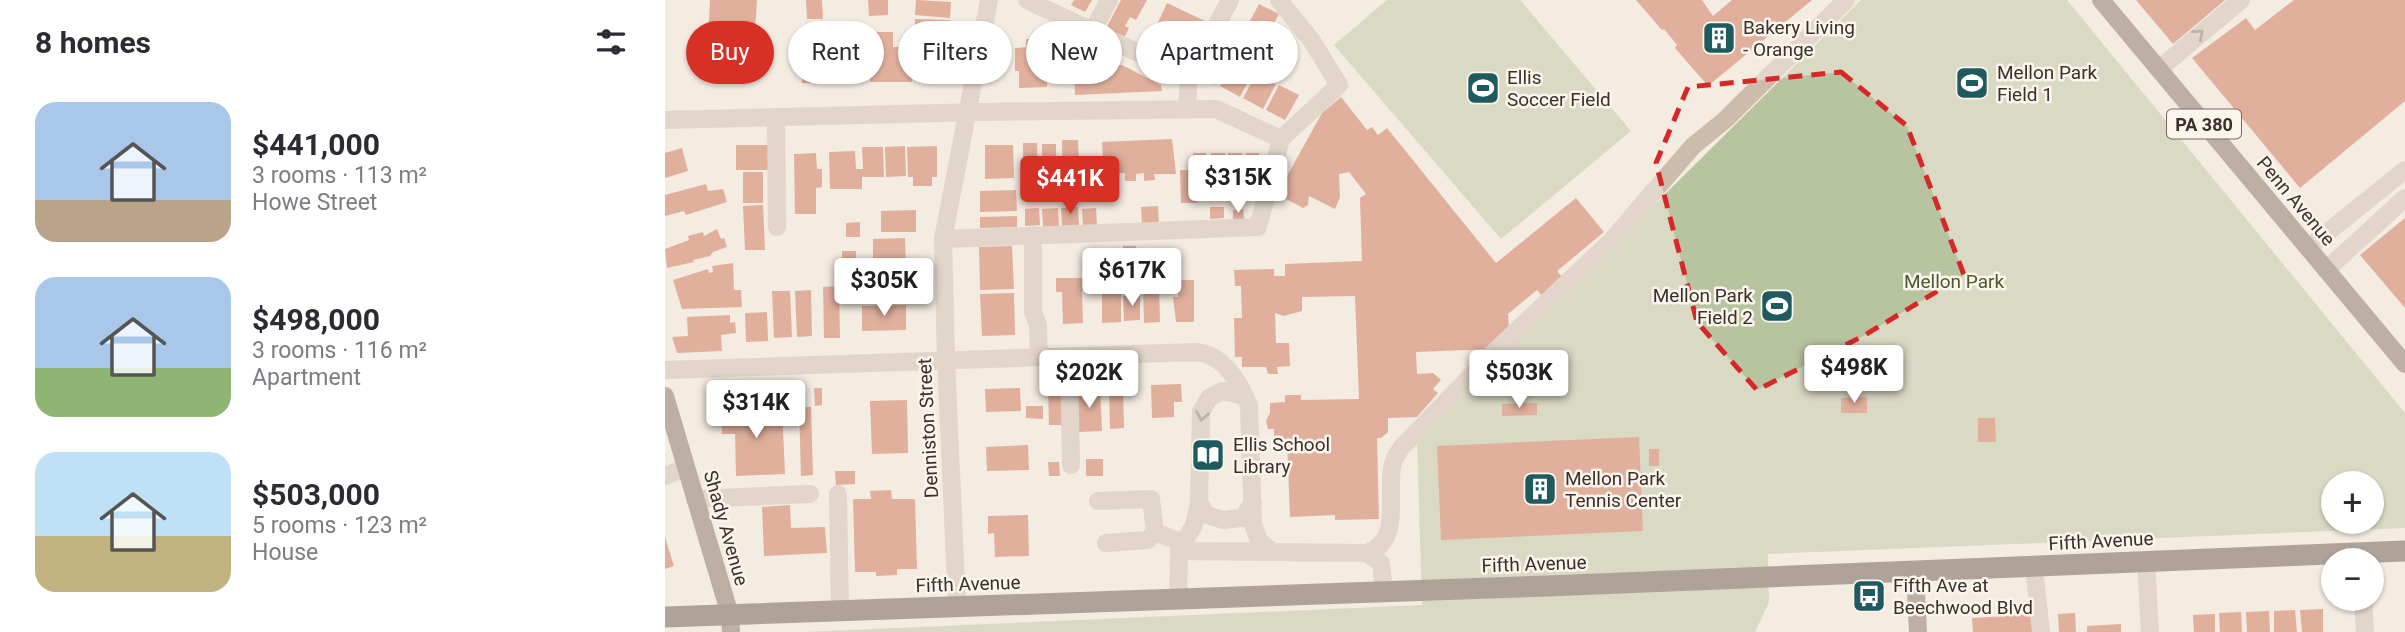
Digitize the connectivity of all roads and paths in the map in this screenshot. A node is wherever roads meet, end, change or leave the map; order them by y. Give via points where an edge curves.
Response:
1 (989, 0) edge
2 (1027, 0) edge
3 (1109, 0) edge
4 (1230, 0) edge
5 (1279, 0) edge
6 (1846, 0) edge
7 (2101, 0) edge
8 (2241, 0) edge
9 (1070, 21) edge
10 (1098, 21) edge
11 (1219, 21) edge
12 (2159, 69) junction
13 (1189, 84) edge
14 (1187, 109) junction
15 (968, 112) junction
16 (776, 117) junction
17 (665, 120) edge
18 (1281, 139) junction
19 (2405, 170) edge
20 (2405, 198) edge
21 (777, 227) dead end
22 (1033, 235) junction
23 (943, 239) junction
24 (2308, 248) junction
25 (2326, 270) junction
26 (1069, 356) junction
27 (1039, 357) junction
28 (946, 360) junction
29 (2405, 364) edge
30 (665, 370) edge
31 (665, 396) edge
32 (1246, 399) junction
33 (1071, 464) dead end
34 (686, 468) junction
35 (665, 476) edge
36 (810, 494) dead end
37 (838, 494) dead end
38 (695, 499) junction
39 (1098, 501) dead end
40 (1199, 503) junction
41 (1252, 503) junction
42 (1155, 532) junction
43 (1106, 543) dead end
44 (1181, 547) junction
45 (2405, 551) edge
46 (1273, 552) junction
47 (1367, 553) junction
48 (2384, 553) edge
49 (2321, 557) edge
50 (2146, 562) junction
51 (2034, 567) junction
52 (1915, 572) junction
53 (1384, 592) junction
54 (1178, 599) junction
55 (957, 607) junction
56 (840, 611) junction
57 (2364, 611) edge
58 (665, 617) edge
59 (730, 624) edge
60 (1918, 632) edge
61 (2041, 632) edge
62 (2150, 632) edge
63 (2365, 632) edge

1 - 15 street, Denniston Street
2 - 9 street
3 - 10 street
4 - 11 street
5 - 18 street via 1339,85
6 - 47 street via 1693,146 1611,241 1401,448 1391,471 1387,537
7 - 12 main road, Penn Avenue / PA 380
12 -> 8 street
12 - 24 main road, Penn Avenue / PA 380
13 - 14 street
14 - 15 street
14 - 18 street via 1216,108
15 - 16 street
15 - 23 street, Denniston Street
16 - 17 street
16 - 21 street
18 - 22 street via 1258,227
19 - 24 street
20 - 25 street
22 - 23 street
22 - 27 street via 1033,312
23 - 28 street, Denniston Street
24 - 25 main road, Penn Avenue / PA 380
25 - 29 main road, Penn Avenue / PA 380
26 - 27 street
26 - 32 street via 1209,355 1240,385
26 - 33 street
27 - 28 street
28 - 30 street
28 - 55 street, Denniston Street
31 - 34 main road, Shady Avenue
32 -> 40 street via 1228,391 1205,402 1200,422
32 - 41 street
34 - 35 street
34 - 38 main road, Shady Avenue
36 - 38 street
37 - 56 street
38 - 59 main road, Shady Avenue
39 - 42 street via 1151,499
40 - 41 street via 1207,515 1223,520 1242,518
40 - 44 street via 1194,525
41 - 46 street via 1256,536
42 - 43 street via 1148,540
42 - 44 street
44 - 46 street
44 - 54 street
45 - 48 highway, Fifth Avenue
46 - 47 street
47 - 53 street via 1381,563
49 - 50 highway, Fifth Avenue
50 - 51 highway, Fifth Avenue
50 - 62 street
51 - 52 highway, Fifth Avenue
51 - 61 street
52 - 53 highway, Fifth Avenue
52 - 60 main road
53 - 54 highway, Fifth Avenue
54 - 55 highway, Fifth Avenue
55 - 56 highway, Fifth Avenue
56 - 59 highway, Fifth Avenue
57 - 63 street
58 - 59 highway, Fifth Avenue

